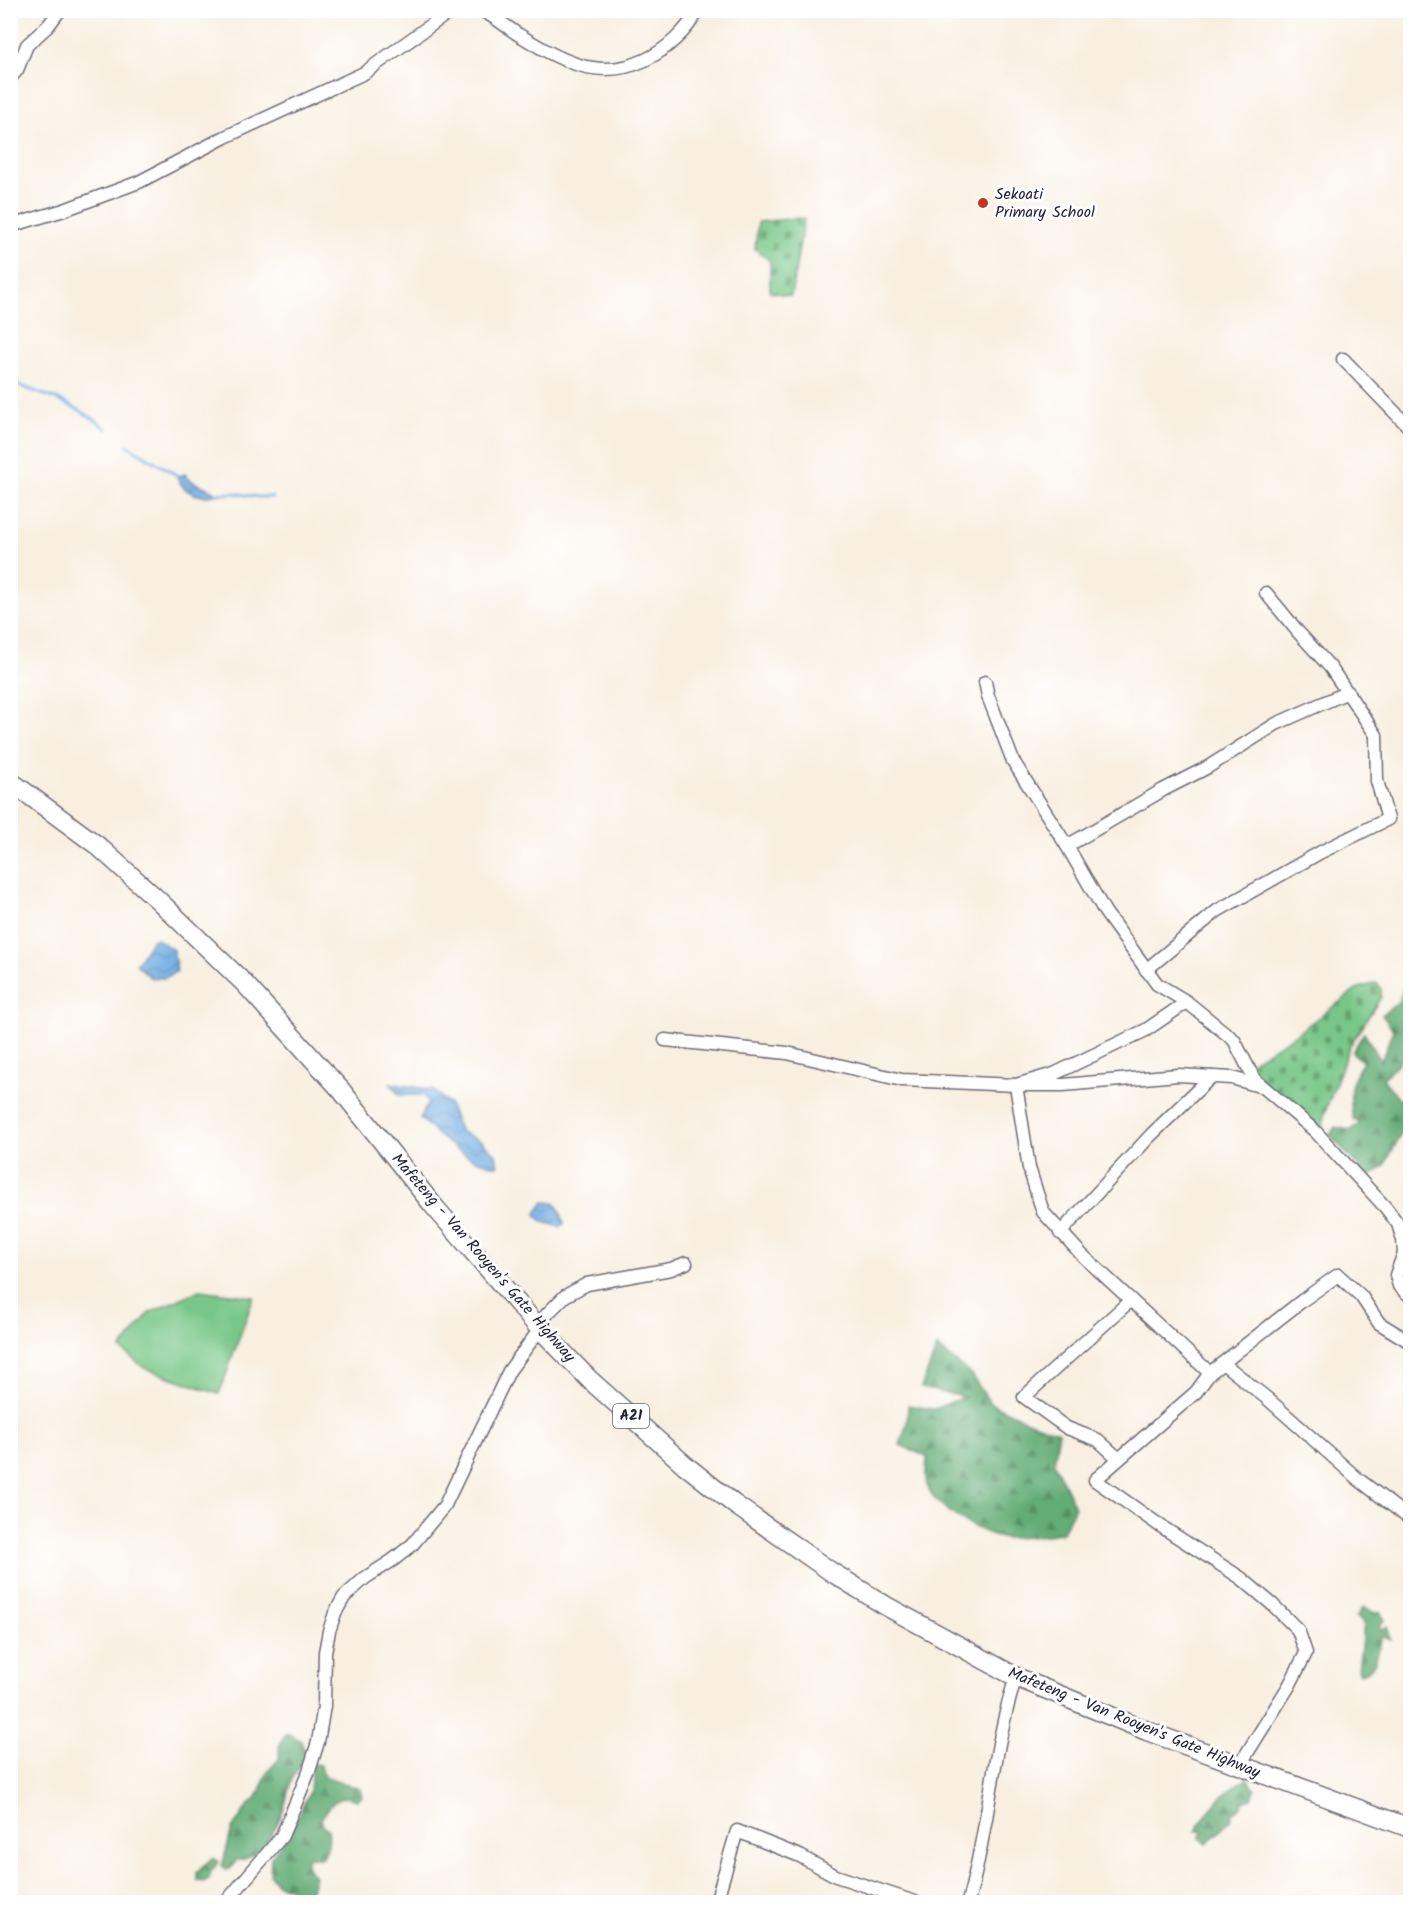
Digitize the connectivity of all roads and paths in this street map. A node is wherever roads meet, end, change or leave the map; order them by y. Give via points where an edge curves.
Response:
1 (60, 10) edge
2 (452, 10) edge
3 (480, 10) edge
4 (698, 10) edge
5 (10, 78) edge
6 (10, 226) edge
7 (1343, 359) dead end
8 (1410, 428) edge
9 (1266, 593) dead end
10 (986, 682) dead end
11 (1348, 692) junction
12 (10, 782) edge
13 (1067, 846) junction
14 (1146, 970) junction
15 (1187, 1002) junction
16 (665, 1040) dead end
17 (1211, 1077) junction
18 (1016, 1085) junction
19 (1263, 1087) junction
20 (1060, 1233) junction
21 (686, 1263) dead end
22 (1410, 1296) edge
23 (1131, 1300) junction
24 (540, 1329) junction
25 (1410, 1342) edge
26 (1224, 1364) junction
27 (1210, 1374) junction
28 (1119, 1459) junction
29 (1410, 1519) edge
30 (1016, 1677) junction
31 (1239, 1766) junction
32 (1410, 1828) edge
33 (226, 1902) edge
34 (716, 1902) edge
35 (915, 1902) edge
36 (968, 1902) edge

1 - 5 street via 27,45
2 - 6 street via 364,73 235,132 139,182
3 - 4 street via 550,53 603,71 655,55 672,42
7 - 8 street
9 - 11 street
10 - 13 street via 1013,761
11 - 13 street via 1276,724
11 - 14 street via 1376,735 1377,781 1388,819 1227,905
12 - 24 main road, Mafeteng - Van Rooyen's Gate Highway / A21 via 98,846 244,983 333,1081
13 - 14 street
14 - 15 street via 1156,984
15 - 18 street via 1146,1030 1054,1074
15 - 19 street via 1234,1040 1254,1079
16 - 18 street via 787,1053 902,1080
17 - 18 street via 1178,1075
17 - 19 street
17 - 20 street
18 - 20 street via 1029,1168 1042,1212
19 - 22 street via 1315,1131 1398,1224 1404,1253 1396,1275 1399,1286
20 - 23 street
21 - 24 street via 587,1284 565,1296 547,1314
23 - 27 street
23 - 28 street via 1024,1397 1067,1428 1098,1440
24 - 30 main road, Mafeteng - Van Rooyen's Gate Highway / A21 via 685,1465 781,1538 886,1606
24 - 33 street via 509,1371 445,1505 412,1545 365,1578 344,1597 335,1613 325,1652 324,1706 309,1771 282,1836
25 - 26 street via 1379,1323 1361,1296 1338,1275
26 - 27 street
26 - 29 street
27 - 28 street via 1196,1392
28 - 31 street via 1095,1480 1242,1578 1298,1630 1306,1653
30 - 31 main road, Mafeteng - Van Rooyen's Gate Highway / A21
30 - 36 street via 1003,1721
31 - 32 main road, Mafeteng - Van Rooyen's Gate Highway / A21
34 - 35 street via 737,1831 800,1856 836,1876

